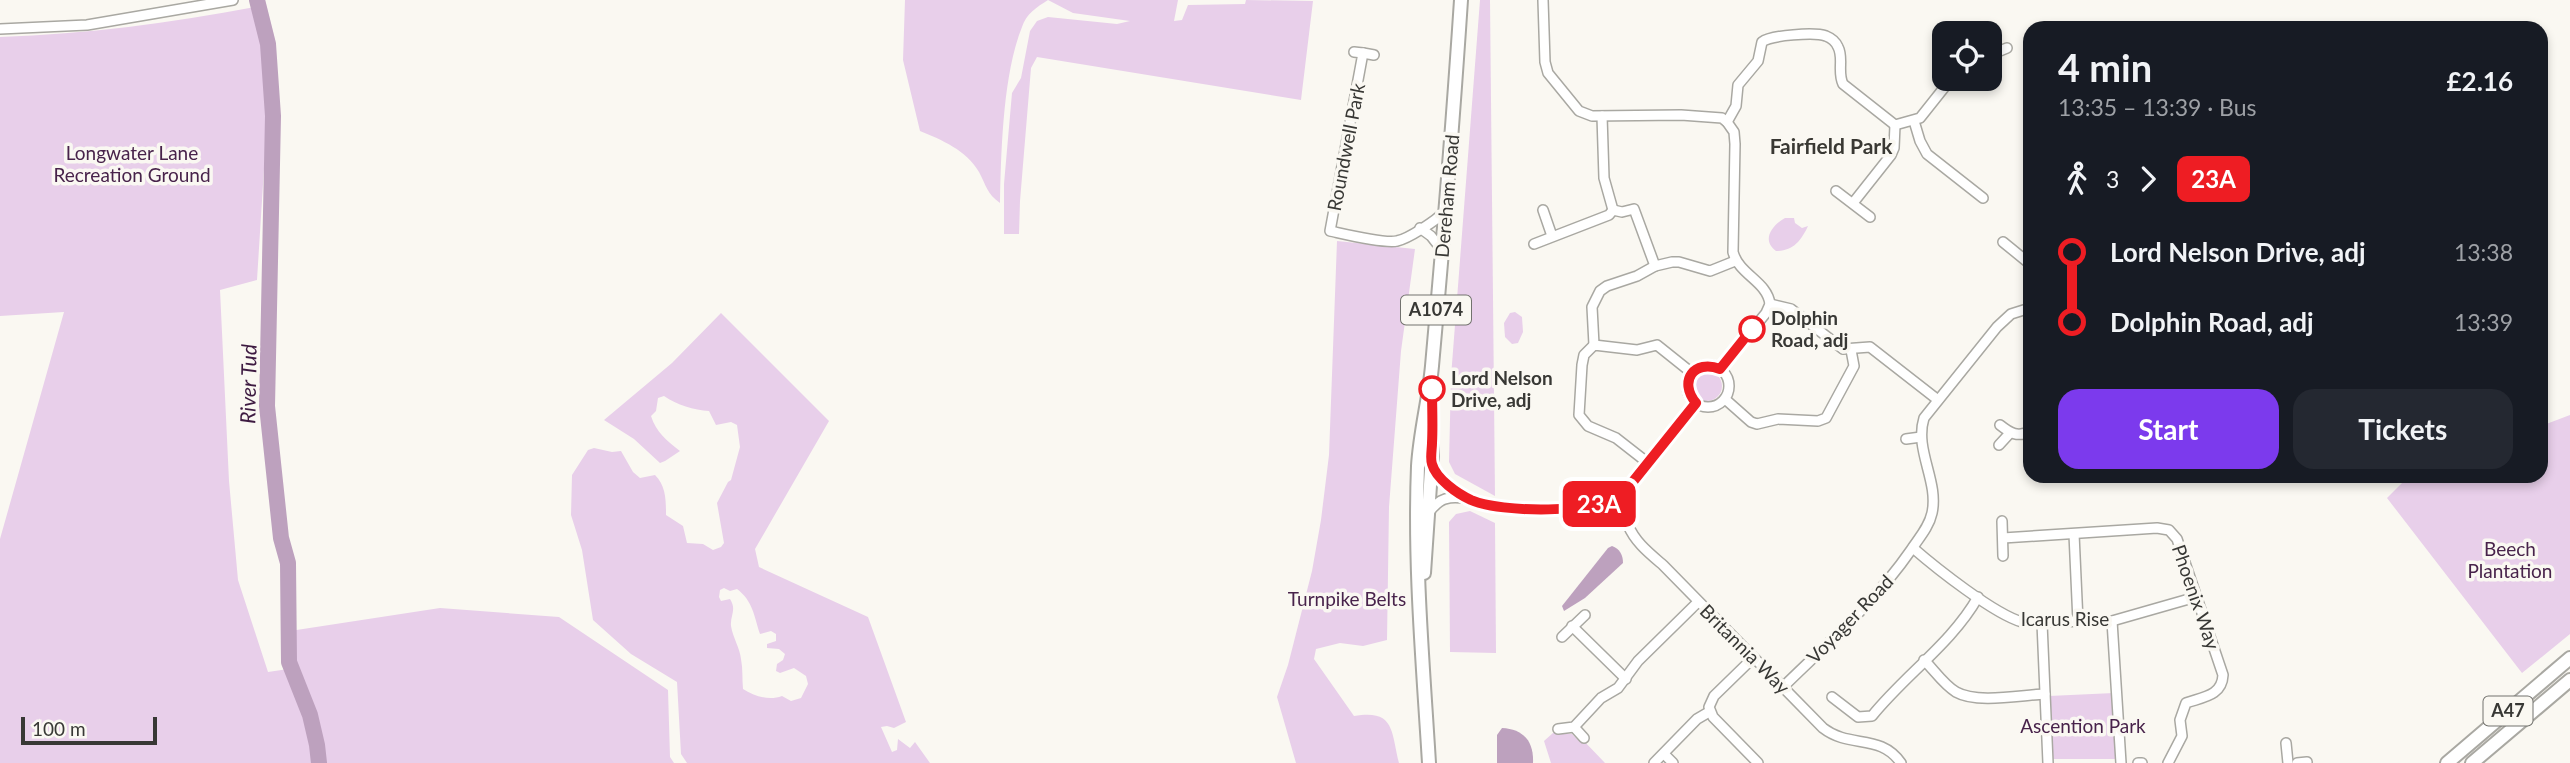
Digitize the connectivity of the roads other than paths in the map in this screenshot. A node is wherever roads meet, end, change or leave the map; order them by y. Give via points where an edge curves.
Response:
1 (233, 0) edge
2 (1463, 0) edge
3 (1543, 0) edge
4 (0, 29) edge
5 (2007, 48) dead end
6 (2002, 50) edge
7 (1374, 55) dead end
8 (1942, 91) edge
9 (1602, 116) junction
10 (1914, 121) junction
11 (1727, 122) junction
12 (1895, 125) junction
13 (1836, 191) dead end
14 (1983, 198) dead end
15 (1853, 203) junction
16 (1543, 211) dead end
17 (1613, 211) junction
18 (1444, 212) junction
19 (1870, 217) dead end
20 (1420, 228) junction
21 (1552, 236) junction
22 (2003, 242) dead end
23 (1534, 244) dead end
24 (1441, 250) junction
25 (2023, 258) edge
26 (1735, 261) junction
27 (1655, 266) junction
28 (1770, 304) junction
29 (2023, 311) edge
30 (1594, 345) junction
31 (1851, 350) junction
32 (1720, 369) junction
33 (1431, 370) junction
34 (1692, 373) junction
35 (1725, 399) junction
36 (1938, 400) junction
37 (1696, 403) junction
38 (2000, 425) dead end
39 (2010, 433) junction
40 (2023, 434) edge
41 (1921, 437) junction
42 (1906, 439) dead end
43 (1999, 445) dead end
44 (1647, 463) junction
45 (1431, 464) junction
46 (1618, 498) junction
47 (1469, 500) junction
48 (1428, 513) junction
49 (2002, 521) dead end
50 (2074, 534) junction
51 (2003, 538) junction
52 (1913, 548) junction
53 (2003, 556) dead end
54 (1978, 597) junction
55 (2196, 597) junction
56 (1421, 602) junction
57 (1698, 602) junction
58 (1584, 615) dead end
59 (2112, 621) junction
60 (2078, 622) junction
61 (2042, 623) junction
62 (1573, 626) junction
63 (1562, 637) dead end
64 (1753, 658) junction
65 (2570, 658) edge
66 (1924, 660) junction
67 (1626, 679) junction
68 (2570, 680) edge
69 (1783, 687) junction
70 (2045, 694) junction
71 (1832, 697) dead end
72 (1709, 712) junction
73 (1574, 727) junction
74 (1558, 729) dead end
75 (1584, 737) dead end
76 (2286, 743) dead end
77 (1664, 754) junction
78 (1430, 759) edge
79 (2307, 762) edge
80 (1654, 763) edge
81 (1673, 763) edge
82 (1758, 763) edge
83 (1901, 763) edge
84 (2048, 763) edge
85 (2121, 763) edge
86 (2168, 763) edge
87 (2288, 763) edge
88 (2297, 763) edge
89 (2447, 763) edge
90 (2472, 763) edge

1 - 4 street via 87,25
2 - 18 highway, Dereham Road / A1074
3 - 9 street via 1548,74 1579,111
5 - 6 street
7 - 20 street, Roundwell Park via 1359,52 1330,231 1399,241
8 - 10 street
9 - 11 street via 1681,115
9 - 17 street via 1604,178
10 - 12 street
10 - 14 street via 1927,154
11 - 12 street via 1736,106 1738,85 1758,61 1762,34 1823,35 1838,46 1843,84
11 - 26 street via 1734,132
12 - 15 street via 1891,155
13 - 15 street
15 - 19 street
16 - 21 street
17 - 21 street
17 - 27 street via 1634,209
18 - 20 street, Roundwell Park
18 - 24 highway, Dereham Road / A1074
20 - 24 street
21 - 23 street
22 - 25 street
24 - 33 highway, Dereham Road / A1074
26 - 27 street via 1710,271 1679,262
26 - 28 street via 1766,291
27 - 30 street via 1600,291 1592,307
28 - 31 street via 1791,309 1836,345
28 - 32 street
29 - 36 street via 2011,314 1997,327
30 - 34 street via 1637,350 1657,345
30 - 44 street via 1584,355 1579,415 1588,426 1616,438
31 - 35 street via 1854,366 1826,418 1757,424
31 - 36 street via 1870,347
32 - 34 street via 1710,365
32 - 35 street via 1729,389
33 - 45 highway, Dereham Road / A1074
33 - 56 highway, Dereham Road / A1074 via 1419,465 1416,552
34 - 37 street via 1687,384
35 - 37 street via 1716,406
36 - 41 street via 1924,418
37 - 44 street
38 - 39 street
39 - 40 street
39 - 43 street
41 - 42 street
41 - 52 street, Voyager Road via 1934,498 1929,523
44 - 46 street
45 - 47 street via 1443,481
45 - 48 highway, Dereham Road / A1074
46 - 47 street via 1592,506 1556,508 1496,506
46 - 57 street, Britannia Way via 1638,543
47 - 48 street via 1444,499
48 - 56 highway, Dereham Road / A1074
49 - 51 street
50 - 51 street, Phoenix Way
50 - 55 street, Phoenix Way via 2169,530 2177,538
50 - 60 street
51 - 53 street
52 - 54 street, Icarus Rise
52 - 69 street, Voyager Road via 1878,594
54 - 61 street, Icarus Rise via 2012,619
54 - 66 street
55 - 59 street, Icarus Rise
55 - 86 street, Phoenix Way via 2223,675 2222,684 2216,692 2186,703 2180,720 2182,736
56 - 78 highway, Dereham Road / A1074
57 - 64 street, Britannia Way
57 - 67 street via 1638,661
58 - 62 street
59 - 60 street, Icarus Rise
59 - 85 street
60 - 61 street, Icarus Rise
61 - 70 street
62 - 63 street
62 - 67 street
64 - 69 street, Britannia Way
64 - 72 street via 1714,696
65 - 89 highway, A47
66 - 70 street via 1964,696
66 - 71 street via 1872,716 1858,717
67 - 73 street
68 - 90 highway, A47
69 - 83 street, Britannia Way via 1833,736 1885,746
70 - 84 street
72 - 77 street
72 - 82 street
73 - 74 street
73 - 75 street
76 - 87 street
77 - 80 street
77 - 81 street
79 - 88 street

